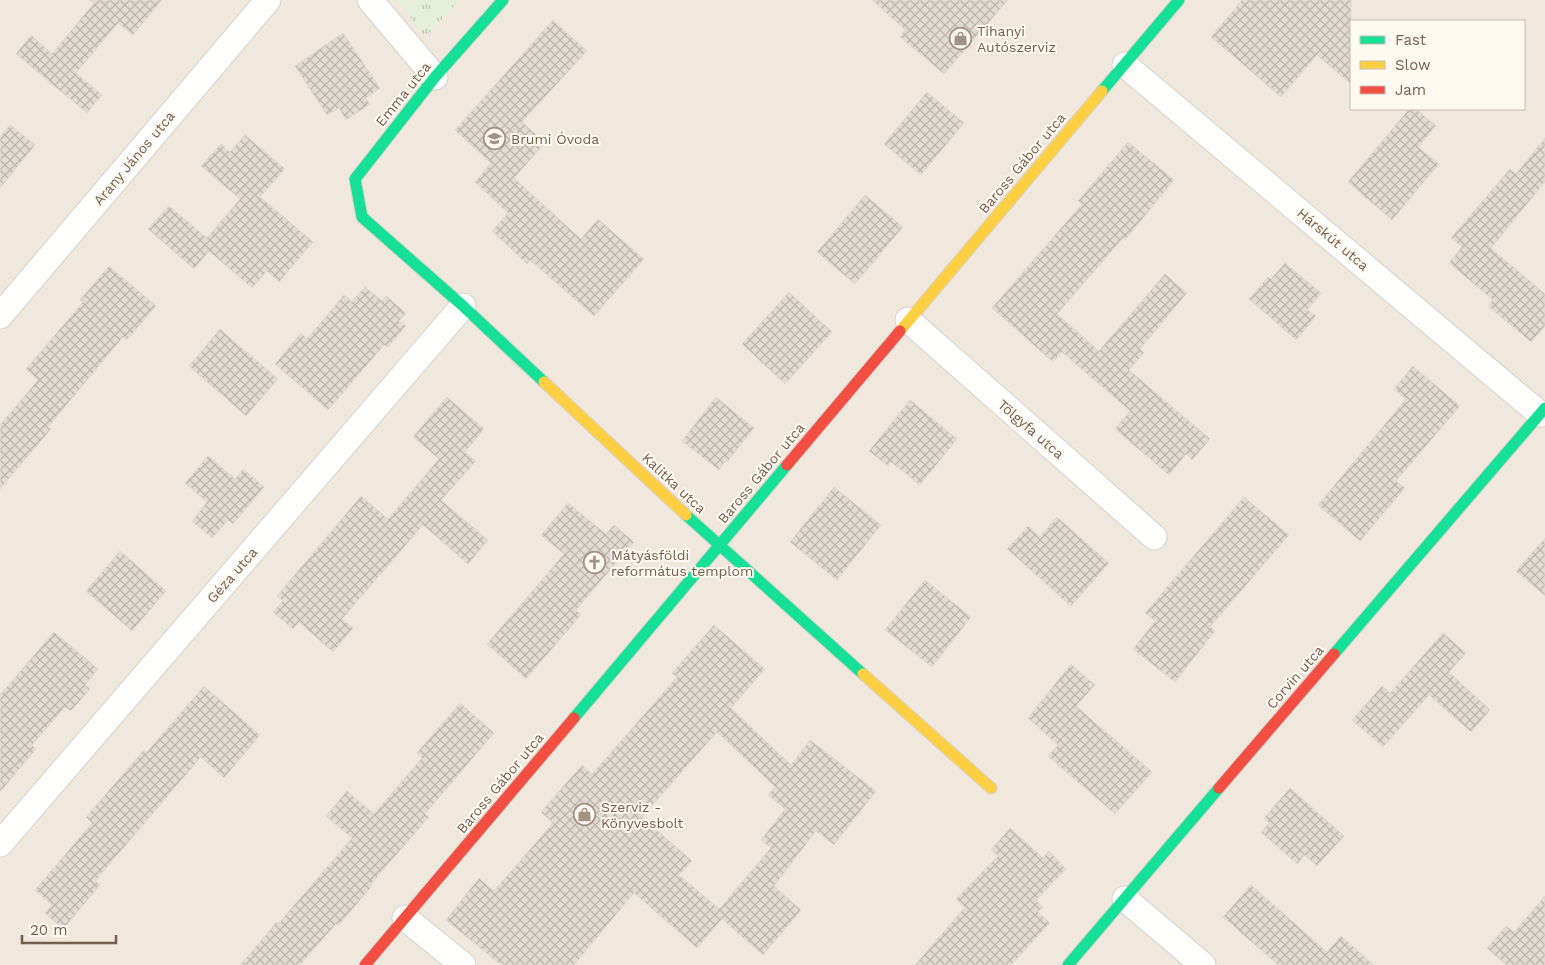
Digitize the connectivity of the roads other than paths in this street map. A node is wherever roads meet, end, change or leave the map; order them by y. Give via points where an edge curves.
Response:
1 (268, 0) edge
2 (370, 0) edge
3 (503, 0) edge
4 (1180, 0) edge
5 (1125, 65) junction
6 (435, 77) junction
7 (362, 217) joint
8 (463, 306) junction
9 (0, 316) edge
10 (908, 320) junction
11 (1542, 411) edge
12 (1154, 537) dead end
13 (720, 546) junction
14 (991, 788) dead end
15 (0, 844) edge
16 (1125, 899) junction
17 (405, 918) junction
18 (365, 965) edge
19 (463, 965) edge
20 (1068, 965) edge
21 (1203, 965) edge

1 - 9 street, Arany János utca
2 - 6 street
3 - 6 street, Emma utca
4 - 5 street, Baross Gábor utca
5 - 10 street, Baross Gábor utca
5 - 11 street, Hárskút utca
6 - 7 street, Emma utca via 355,179
7 - 8 street, Kalitka utca
8 - 13 street, Kalitka utca
8 - 15 street, Géza utca
10 - 12 street, Tölgyfa utca
10 - 13 street, Baross Gábor utca
11 - 16 street, Corvin utca
13 - 14 street, Kalitka utca
13 - 17 street, Baross Gábor utca
16 - 20 street, Corvin utca
16 - 21 street
17 - 18 street, Baross Gábor utca
17 - 19 street

